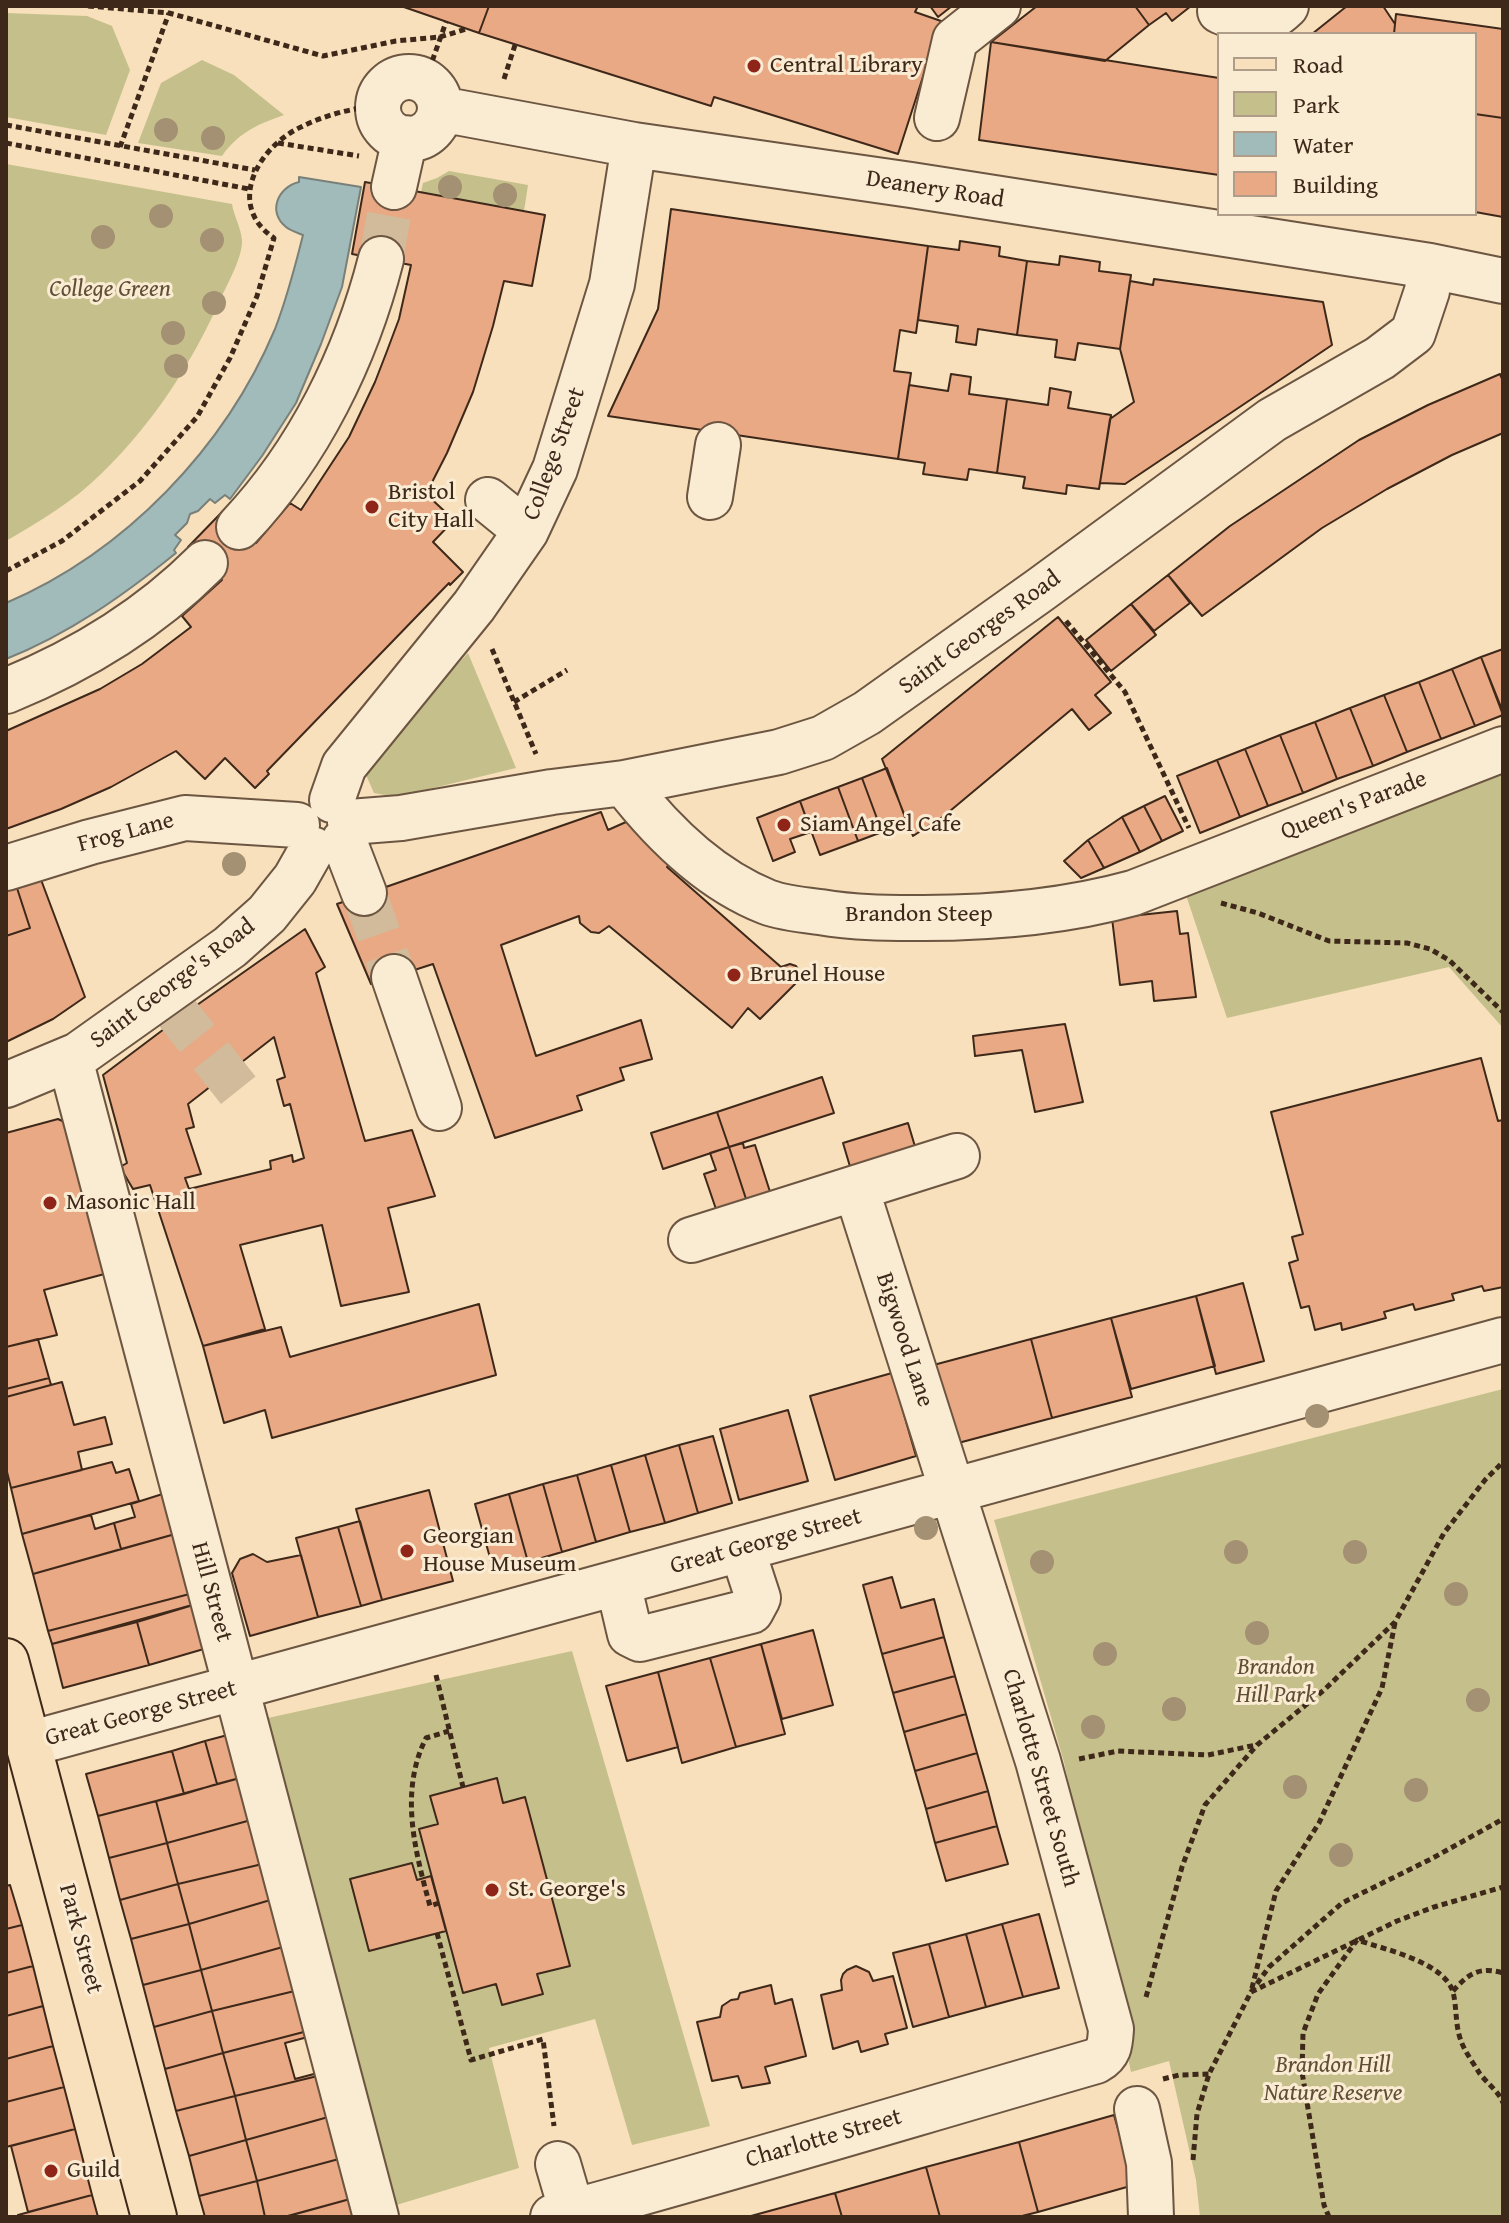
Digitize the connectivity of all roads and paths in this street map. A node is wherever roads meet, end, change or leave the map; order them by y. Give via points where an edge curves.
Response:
1 (88, 6) edge
2 (998, 6) edge
3 (1286, 6) edge
4 (1220, 11) dead end
5 (169, 13) junction
6 (446, 22) dead end
7 (466, 29) dead end
8 (440, 37) junction
9 (515, 45) dead end
10 (507, 69) dead end
11 (433, 95) junction
12 (937, 118) dead end
13 (6, 125) edge
14 (6, 143) edge
15 (278, 143) junction
16 (634, 145) junction
17 (120, 147) junction
18 (394, 149) junction
19 (255, 170) junction
20 (249, 189) junction
21 (381, 259) tunnel mouth
22 (1430, 266) junction
23 (1503, 281) edge
24 (718, 445) dead end
25 (710, 497) dead end
26 (488, 500) dead end
27 (239, 527) dead end
28 (526, 531) junction
29 (205, 563) dead end
30 (6, 571) edge
31 (1040, 590) junction
32 (474, 606) junction
33 (567, 670) dead end
34 (6, 691) edge
35 (514, 702) junction
36 (1503, 749) edge
37 (624, 783) junction
38 (552, 792) junction
39 (327, 828) junction
40 (6, 868) edge
41 (1210, 882) junction
42 (364, 893) tunnel mouth
43 (394, 977) tunnel mouth
44 (1503, 1012) edge
45 (70, 1059) junction
46 (6, 1085) edge
47 (439, 1108) dead end
48 (957, 1156) dead end
49 (856, 1188) junction
50 (691, 1240) dead end
51 (1503, 1340) edge
52 (1503, 1462) edge
53 (952, 1492) junction
54 (742, 1549) junction
55 (618, 1583) junction
56 (1395, 1622) junction
57 (6, 1661) edge
58 (434, 1665) dead end
59 (237, 1688) junction
60 (449, 1731) junction
61 (29, 1744) junction
62 (1257, 1745) junction
63 (1078, 1759) dead end
64 (463, 1787) dead end
65 (1503, 1819) edge
66 (1503, 1887) edge
67 (439, 1903) dead end
68 (437, 1933) dead end
69 (1357, 1940) junction
70 (1503, 1973) edge
71 (1453, 1991) junction
72 (1251, 1992) junction
73 (1145, 2000) dead end
74 (1096, 2061) joint
75 (1209, 2074) junction
76 (1179, 2075) dead end
77 (1502, 2098) edge
78 (1137, 2109) dead end
79 (558, 2164) joint
80 (1193, 2165) dead end
81 (563, 2214) edge
82 (154, 2217) edge
83 (376, 2217) edge
84 (1151, 2217) edge
85 (1329, 2217) edge

1 - 5 path
2 - 12 street via 955,40
3 - 4 street via 1274,18 1252,23
5 - 8 path via 323,56
5 - 17 path
6 - 8 path
7 - 8 path
8 - 11 path
9 - 10 path
11 - 16 street, Deanery Road
11 - 18 street via 434,126
13 - 17 path
14 - 20 path
15 - 18 path
15 - 18 path via 298,128 360,107
15 - 19 path
16 - 22 street, Deanery Road
16 - 28 street, College Street via 612,284 555,469
17 - 19 path
19 - 20 path
20 - 30 path via 251,211 274,238 257,296 197,417 140,481 62,541
21 - 27 street via 358,334 332,392 282,474
22 - 23 street
22 - 31 street, Saint Georges Road via 1413,333 1272,420
24 - 25 street
26 - 28 street
28 - 32 street, College Street
29 - 34 street via 115,637
31 - 37 street, Saint Georges Road via 867,713 823,738
31 - 41 path via 1125,692
32 - 35 path
32 - 39 street, College Street via 344,766
33 - 35 path
35 - 38 path
36 - 41 street, Queen's Parade
37 - 38 street, Saint Georges Road
37 - 41 street, Brandon Steep via 650,816 730,883 768,902 856,918 977,902 1090,904
38 - 39 street, Saint Georges Road
39 - 40 street, Frog Lane via 185,818 92,850
39 - 42 street
39 - 45 street, Saint George's Road via 267,914 230,947
41 - 44 path via 1258,913 1329,941 1407,943 1430,949 1449,960
43 - 47 street
45 - 46 street, Saint George's Road
45 - 59 street, Hill Street
48 - 49 street
49 - 50 street
49 - 53 street, Bigwood Lane
51 - 53 street, Great George Street
52 - 56 path via 1444,1533
53 - 54 street, Great George Street
53 - 74 street, Charlotte Street South via 1038,1761 1111,2029 1105,2056
54 - 55 street, Great George Street
54 - 55 street via 758,1598 751,1611 640,1639 630,1634
55 - 59 street, Great George Street
56 - 62 path
56 - 72 path via 1382,1688 1319,1823 1276,1891
57 - 61 main road, Park Street
58 - 60 path
59 - 61 street, Great George Street
59 - 83 street, Hill Street
60 - 64 path
60 - 67 path via 426,1738 417,1757 411,1803 414,1846 430,1906
61 - 82 main road, Park Street
62 - 63 path via 1208,1755 1118,1751
62 - 73 path via 1205,1805
65 - 72 path via 1342,1903 1269,1967
66 - 69 path via 1434,1907
68 - 79 path via 471,2060 543,2039
69 - 71 path via 1441,1973
69 - 72 path
69 - 85 path via 1318,1994 1303,2033 1302,2072
70 - 71 path via 1466,1976
71 - 77 path via 1461,2042
72 - 75 path
74 - 81 street, Charlotte Street
75 - 76 path
75 - 80 path via 1197,2114
78 - 84 street via 1149,2163
79 - 81 street

